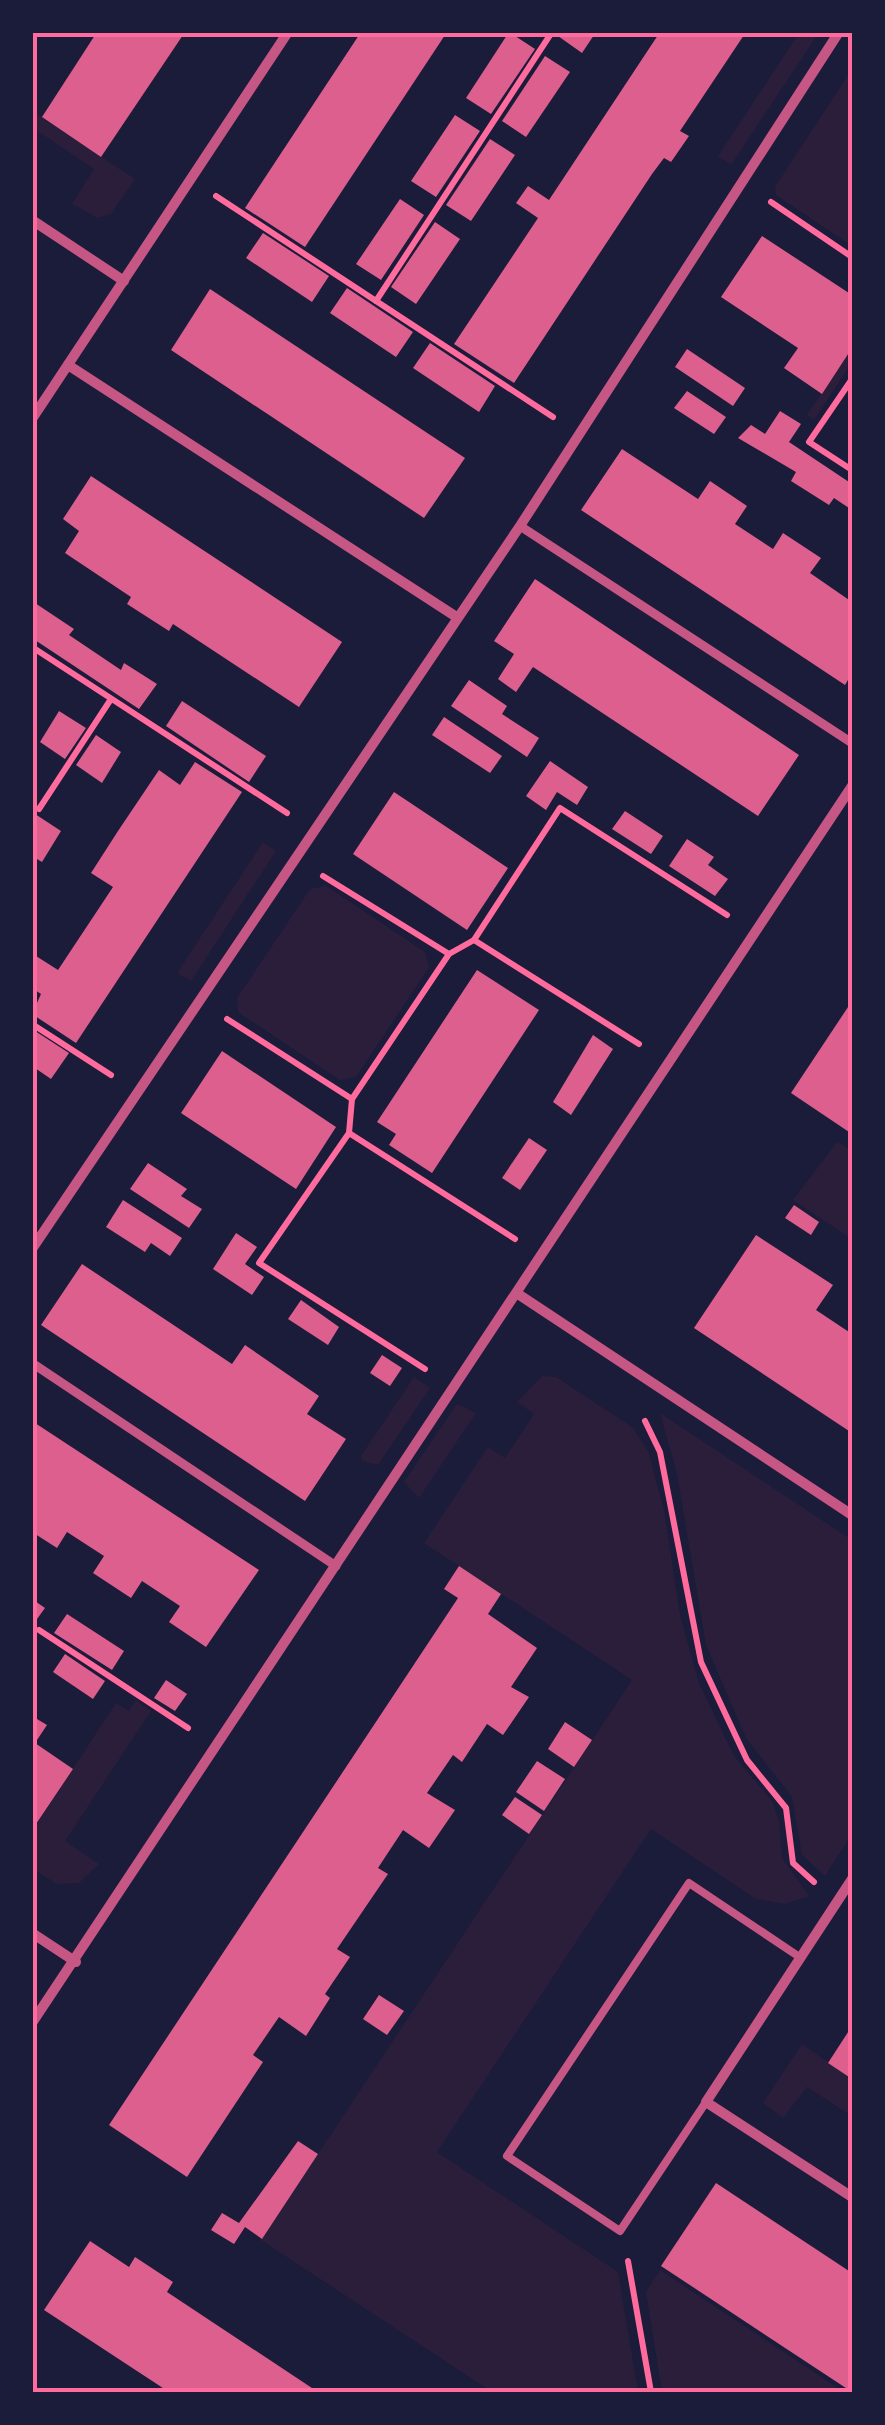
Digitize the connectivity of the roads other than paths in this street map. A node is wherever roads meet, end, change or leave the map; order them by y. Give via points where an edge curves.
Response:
1 (288, 32) edge
2 (838, 32) edge
3 (32, 220) edge
4 (124, 280) junction
5 (68, 364) junction
6 (32, 419) edge
7 (520, 526) junction
8 (456, 616) junction
9 (852, 743) edge
10 (852, 786) edge
11 (32, 1249) edge
12 (518, 1294) junction
13 (32, 1364) edge
14 (852, 1516) edge
15 (336, 1566) junction
16 (852, 1879) edge
17 (32, 1933) edge
18 (801, 1958) junction
19 (76, 1962) junction
20 (32, 2024) edge
21 (706, 2102) junction
22 (852, 2197) edge

1 - 4 street
2 - 7 street
3 - 4 street
4 - 5 street
5 - 6 street
5 - 8 street
7 - 8 street
7 - 9 street
8 - 11 street
10 - 12 street
12 - 14 street
12 - 15 street
13 - 15 street
15 - 19 street
16 - 18 street
17 - 19 street
18 - 21 street
18 - 21 lane via 688,1883 508,2156 620,2231
19 - 20 street
21 - 22 street

